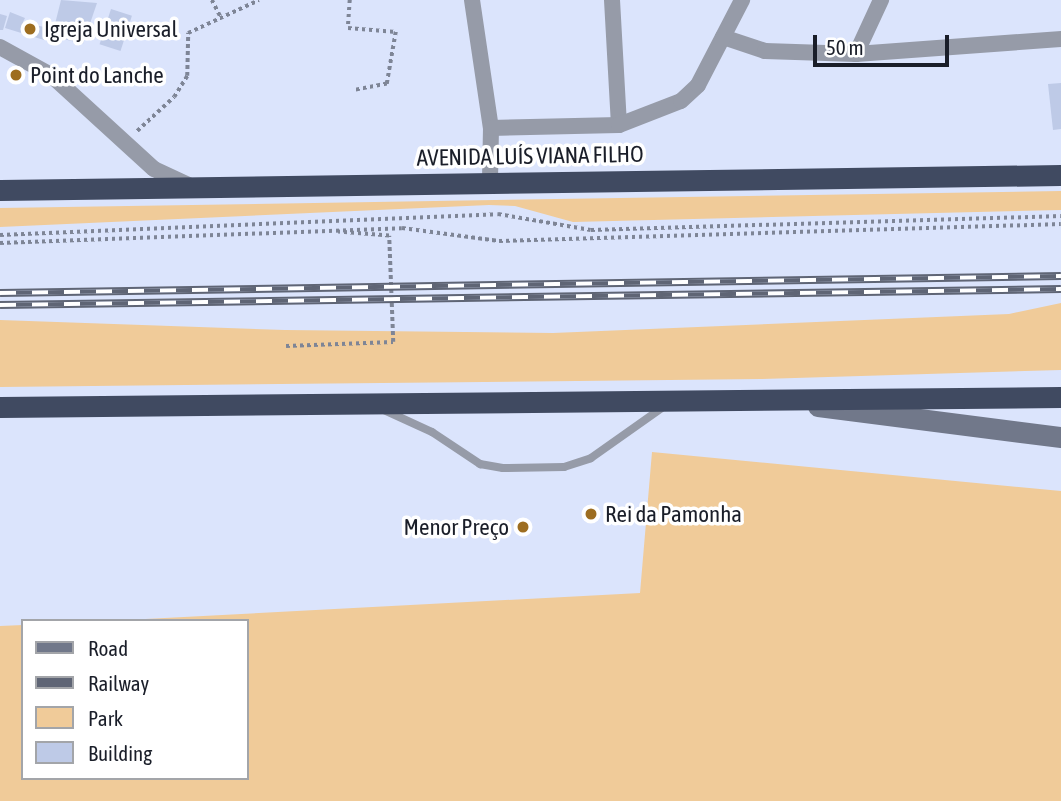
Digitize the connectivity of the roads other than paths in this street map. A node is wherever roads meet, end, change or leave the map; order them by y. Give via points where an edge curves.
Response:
1 (472, 0) edge
2 (612, 0) edge
3 (742, 0) edge
4 (881, 0) edge
5 (723, 37) junction
6 (1061, 39) edge
7 (0, 47) edge
8 (856, 54) junction
9 (619, 125) junction
10 (491, 128) junction
11 (1061, 175) edge
12 (490, 181) junction
13 (192, 187) junction
14 (0, 190) edge
15 (1061, 397) edge
16 (675, 399) junction
17 (750, 399) junction
18 (371, 405) junction
19 (0, 407) edge
20 (1061, 437) edge

1 - 10 street
2 - 9 street
3 - 5 street
4 - 8 street
5 - 8 street via 765,51
5 - 9 street via 698,85 681,101
6 - 8 street
7 - 13 street via 51,75 154,169
9 - 10 street
10 - 12 street
11 - 12 highway, AVENIDA LUÍS VIANA FILHO
12 - 13 highway, AVENIDA LUÍS VIANA FILHO
13 - 14 highway, AVENIDA LUÍS VIANA FILHO
15 - 17 highway
16 - 17 highway
16 - 18 highway
16 - 18 lane via 591,458 564,467 480,464 432,432
17 - 20 main road
18 - 19 highway

